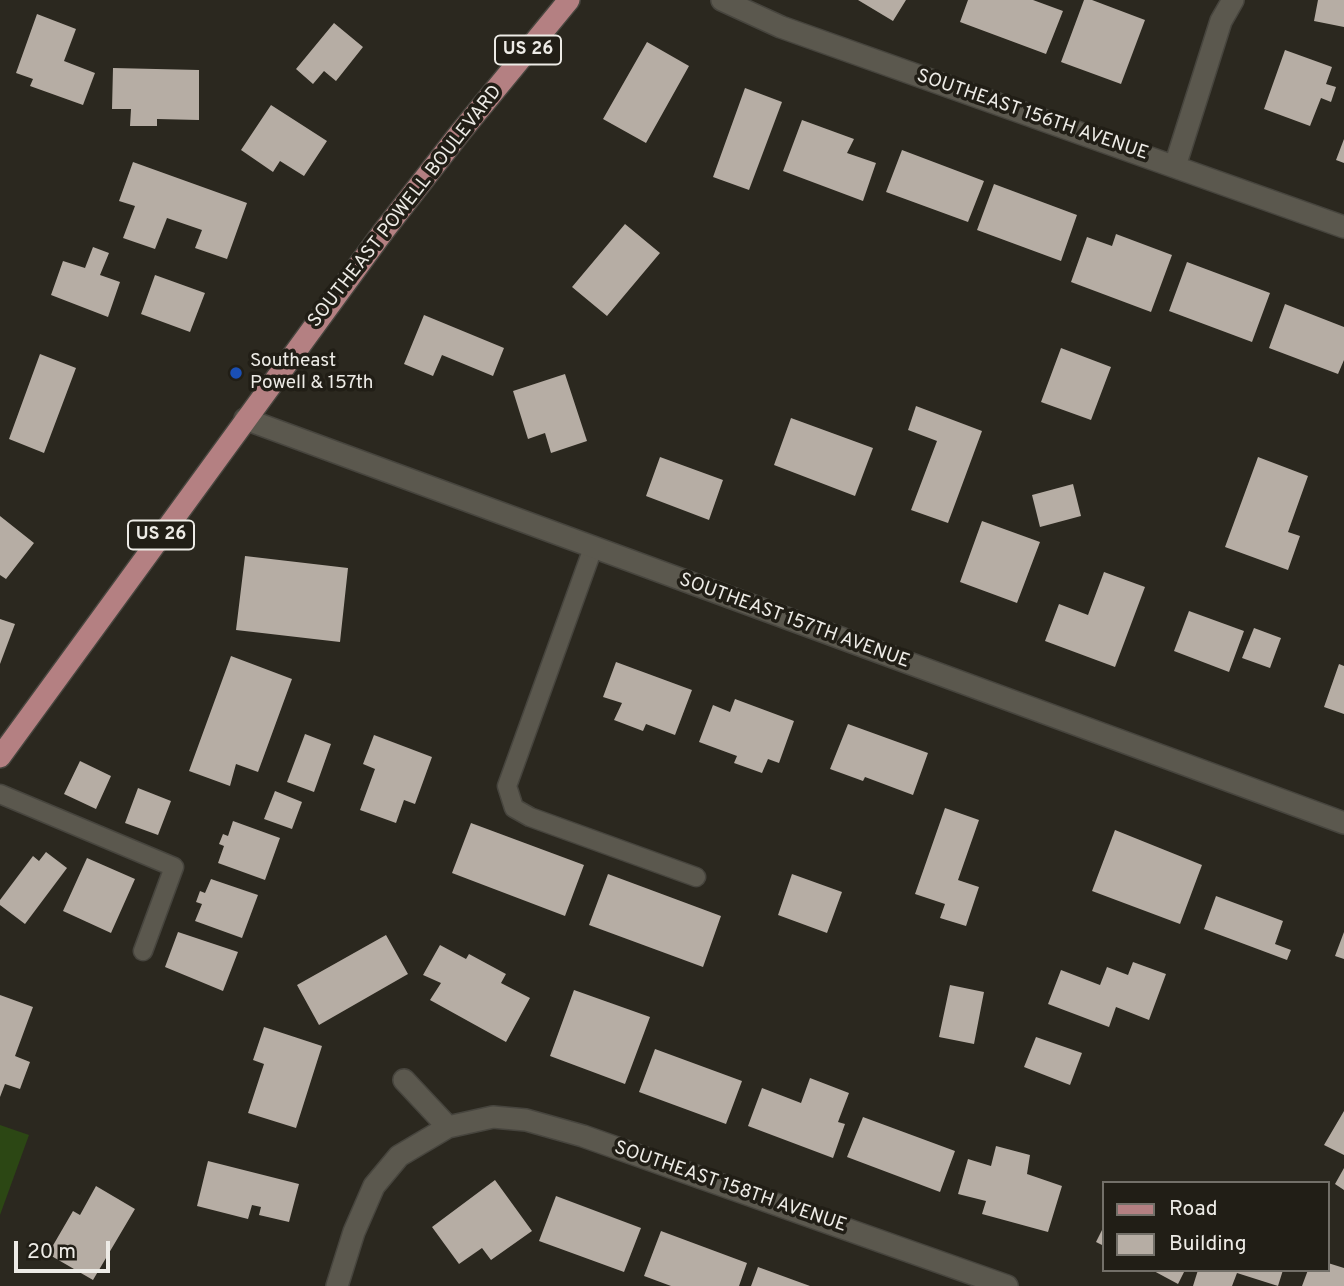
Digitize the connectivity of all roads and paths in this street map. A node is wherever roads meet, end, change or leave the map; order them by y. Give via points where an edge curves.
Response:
1 (569, 0) edge
2 (722, 0) edge
3 (1233, 0) edge
4 (1175, 166) junction
5 (1344, 228) edge
6 (245, 419) junction
7 (593, 548) junction
8 (0, 757) edge
9 (0, 794) edge
10 (1344, 824) edge
11 (696, 877) dead end
12 (143, 951) dead end
13 (404, 1080) dead end
14 (448, 1127) junction
15 (337, 1286) edge
16 (1007, 1286) edge

1 - 6 main road, SOUTHEAST POWELL BOULEVARD / US 26 via 383,232
2 - 4 street, SOUTHEAST 156TH AVENUE via 781,27
3 - 4 street via 1221,21
4 - 5 street, SOUTHEAST 156TH AVENUE
6 - 7 street, SOUTHEAST 157TH AVENUE
6 - 8 main road, SOUTHEAST POWELL BOULEVARD / US 26
7 - 10 street, SOUTHEAST 157TH AVENUE
7 - 11 lane via 507,786 514,808 530,817
9 - 12 lane via 174,867
13 - 14 street
14 - 15 street, SOUTHEAST 158TH AVENUE via 399,1156 374,1186
14 - 16 street, SOUTHEAST 158TH AVENUE via 493,1117 526,1120 583,1136

